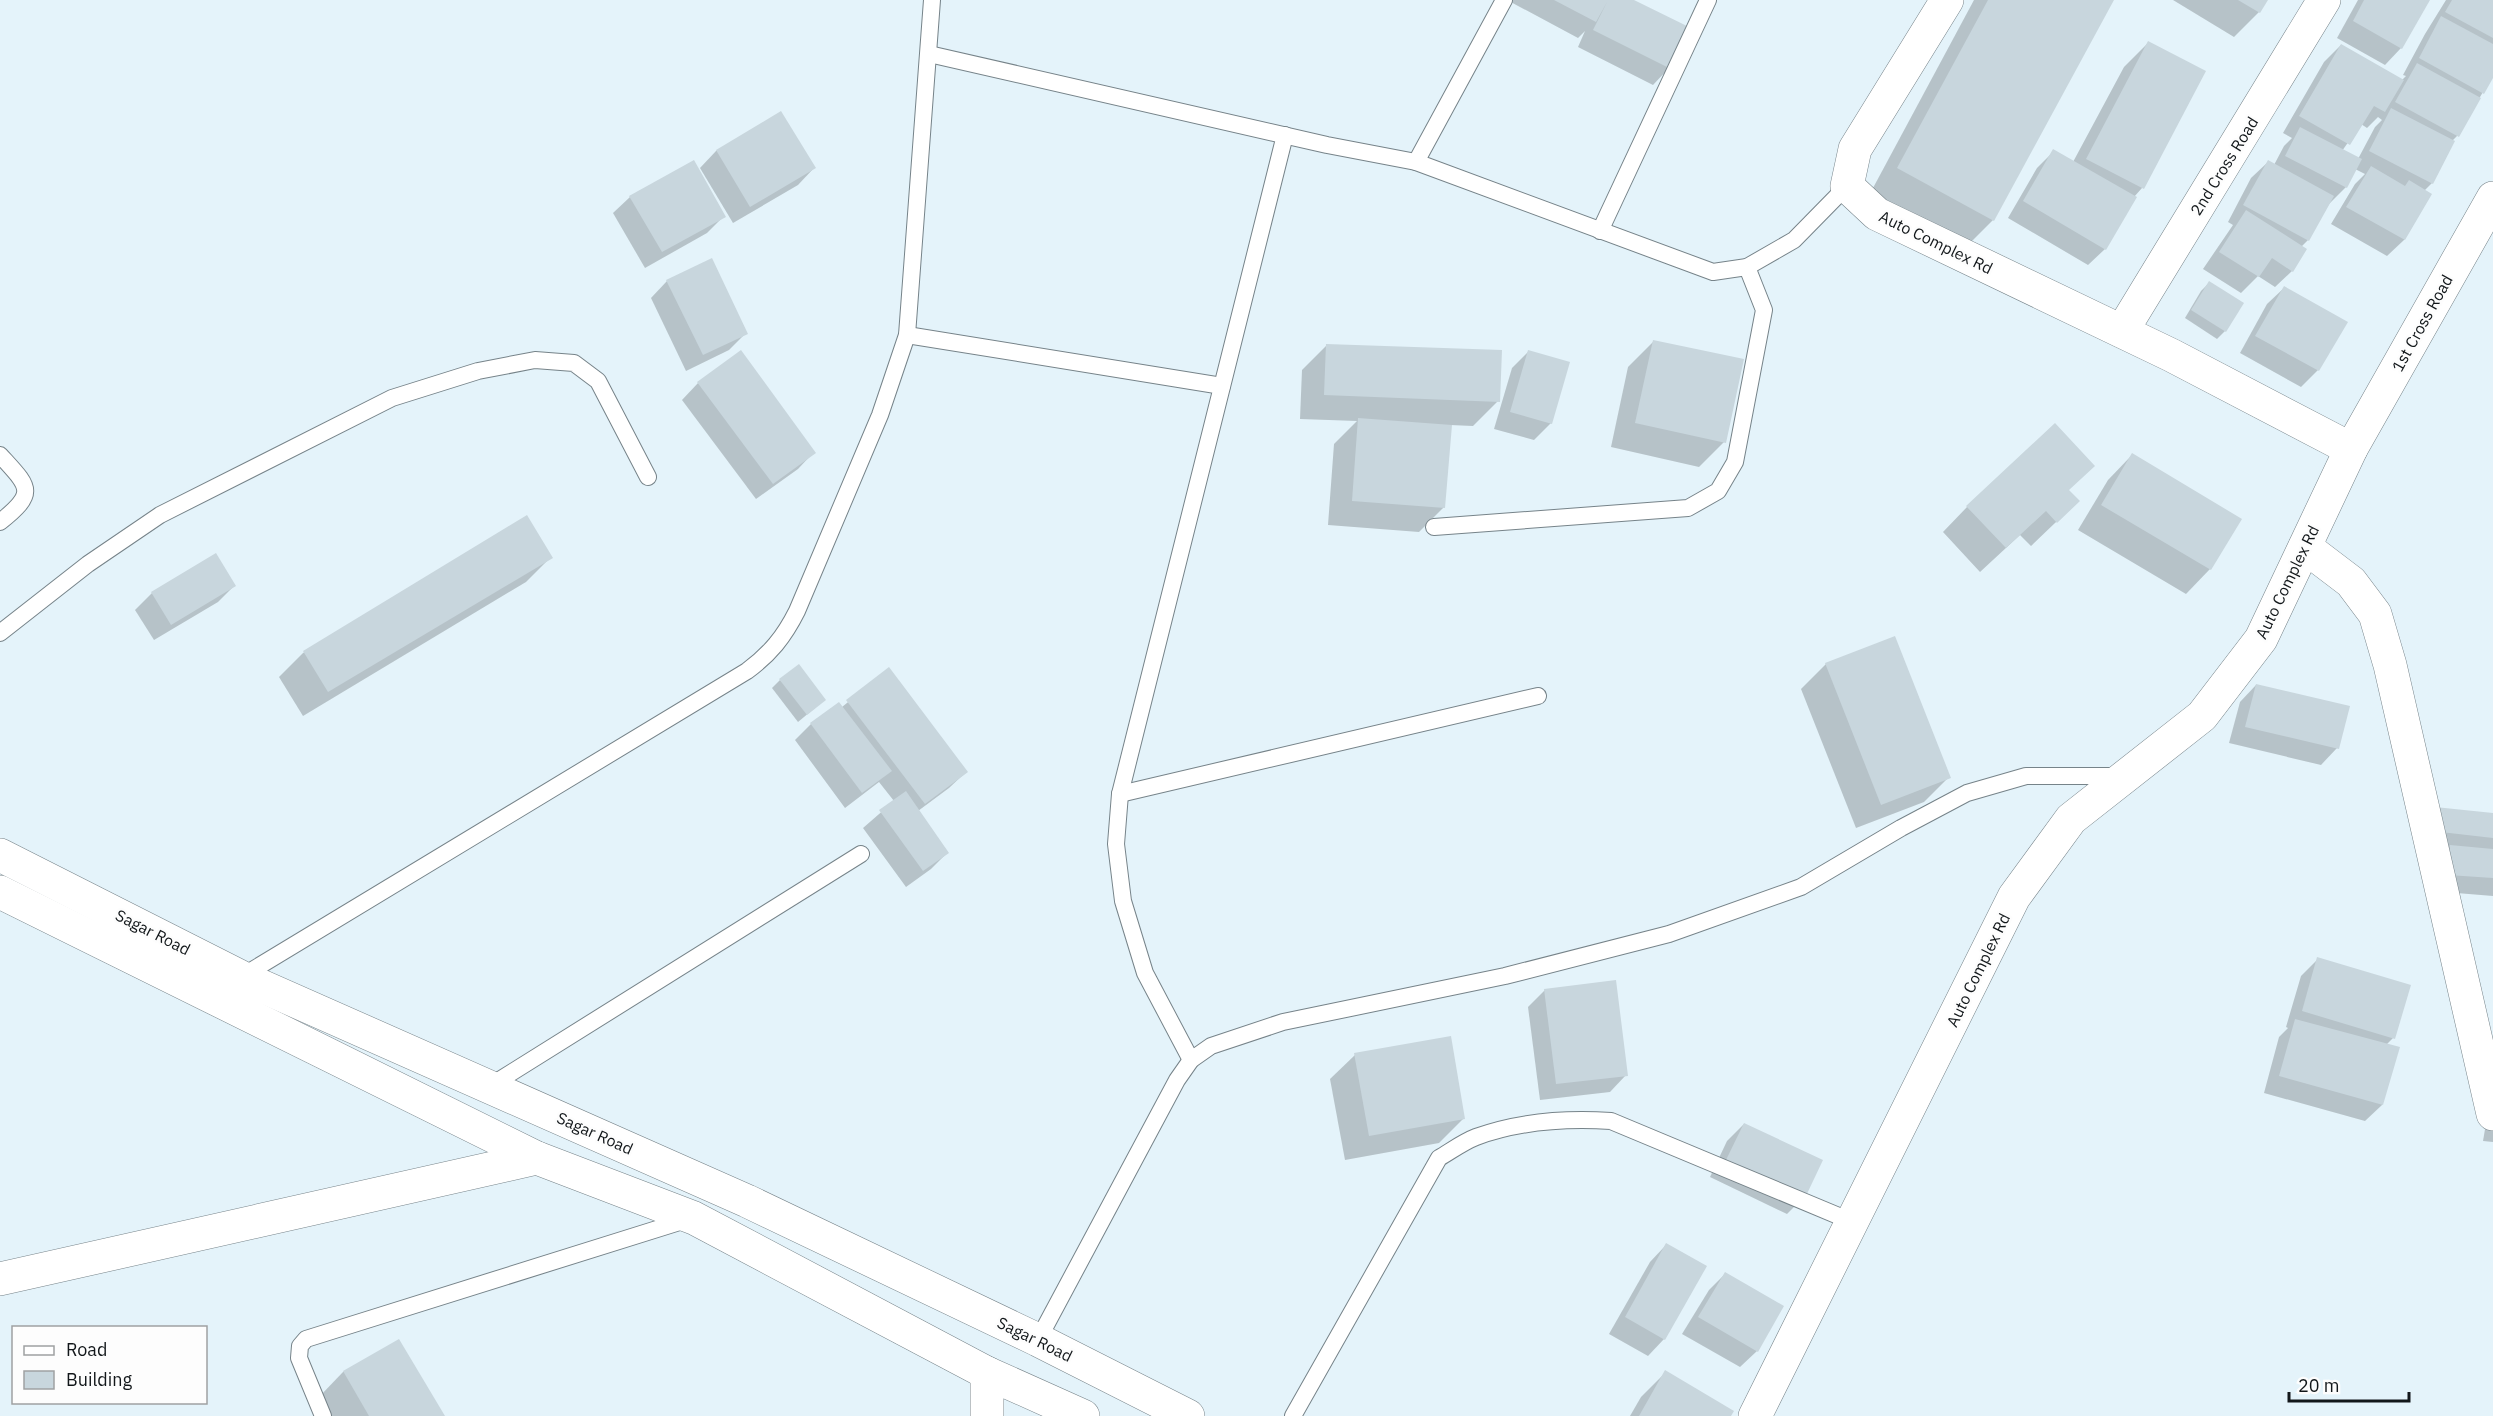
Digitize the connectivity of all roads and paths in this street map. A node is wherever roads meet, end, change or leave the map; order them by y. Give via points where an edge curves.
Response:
1 (932, 0) edge
2 (1504, 0) edge
3 (1708, 0) edge
4 (1947, 0) edge
5 (2324, 0) edge
6 (929, 54) junction
7 (1285, 135) junction
8 (1416, 162) junction
9 (1847, 186) junction
10 (2493, 198) edge
11 (1600, 231) junction
12 (1747, 267) junction
13 (2122, 331) junction
14 (907, 335) junction
15 (1222, 386) junction
16 (2352, 449) junction
17 (0, 455) edge
18 (648, 477) dead end
19 (0, 522) edge
20 (1434, 527) dead end
21 (2305, 547) junction
22 (0, 633) edge
23 (1538, 696) dead end
24 (2126, 776) junction
25 (1120, 794) junction
26 (861, 854) dead end
27 (0, 855) edge
28 (0, 892) edge
29 (241, 976) junction
30 (1191, 1060) junction
31 (490, 1086) junction
32 (2493, 1114) edge
33 (537, 1158) junction
34 (694, 1218) junction
35 (1853, 1222) junction
36 (0, 1279) edge
37 (1038, 1340) junction
38 (987, 1373) junction
39 (323, 1416) edge
40 (987, 1416) edge
41 (1083, 1416) edge
42 (1188, 1416) edge
43 (1293, 1416) edge
44 (1755, 1416) edge

1 - 6 lane
2 - 8 lane
3 - 11 lane
4 - 9 main road via 1855,149
5 - 13 main road, 2nd Cross Road
6 - 7 lane
6 - 14 lane
7 - 8 lane
7 - 15 lane
8 - 11 lane
9 - 12 lane via 1794,240
9 - 13 main road, Auto Complex Rd via 1877,214
10 - 16 main road, 1st Cross Road
11 - 12 lane via 1713,272
12 - 20 lane via 1764,310 1735,462 1718,491 1688,508
13 - 16 main road, Auto Complex Rd
14 - 15 lane
14 - 29 lane via 880,415 797,611 784,636 766,657
15 - 25 lane
16 - 21 main road, Auto Complex Rd
17 - 19 lane via 26,488 20,506
18 - 22 lane via 598,381 574,363 536,360 478,371 392,398 160,515 88,564
21 - 24 main road, Auto Complex Rd via 2261,639 2202,716
21 - 32 main road via 2352,582 2375,614
23 - 25 lane
24 - 30 lane via 2026,776 1967,794 1801,887 1669,934 1505,976 1283,1022 1211,1046
24 - 35 main road, Auto Complex Rd via 2071,819 2014,897
25 - 30 lane via 1116,844 1123,900 1145,973
26 - 31 lane
27 - 29 main road, Sagar Road
28 - 33 main road, Sagar Road
29 - 31 main road, Sagar Road
30 - 37 lane
31 - 37 main road, Sagar Road via 736,1196
33 - 34 main road, Sagar Road
33 - 36 main road
34 - 38 main road, Sagar Road
34 - 39 lane via 306,1339 300,1346 299,1358
35 - 43 lane via 1611,1120 1524,1124 1474,1138 1439,1158
35 - 44 main road, Auto Complex Rd
37 - 42 main road, Sagar Road
38 - 40 main road
38 - 41 main road, Sagar Road

